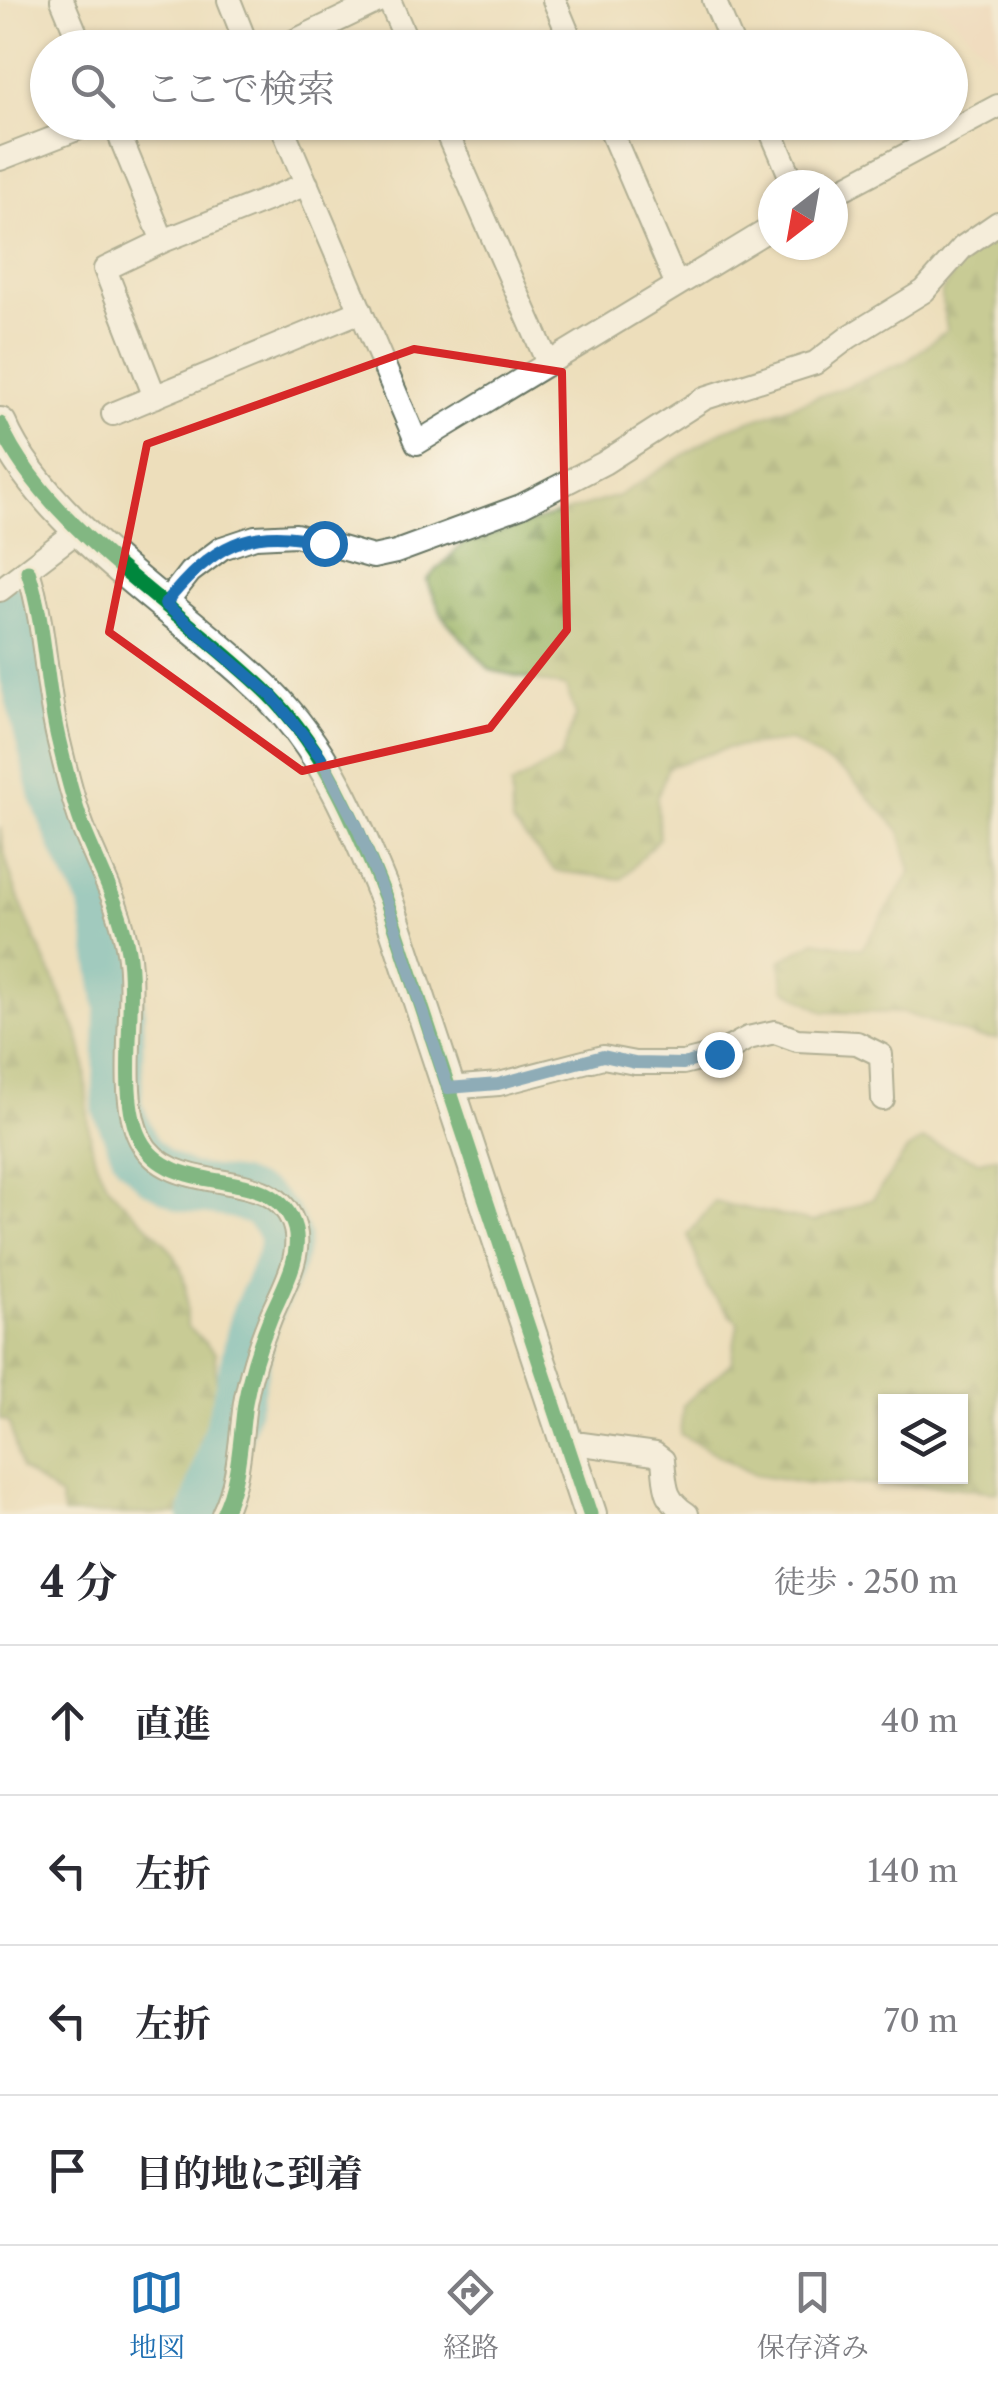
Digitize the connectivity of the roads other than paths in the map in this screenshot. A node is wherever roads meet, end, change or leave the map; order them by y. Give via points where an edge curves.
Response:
1 (62, 0) edge
2 (229, 0) edge
3 (380, 0) edge
4 (389, 0) edge
5 (554, 0) edge
6 (714, 0) edge
7 (74, 30) edge
8 (241, 30) edge
9 (318, 30) edge
10 (402, 30) edge
11 (566, 30) edge
12 (726, 30) edge
13 (998, 106) edge
14 (968, 122) edge
15 (49, 140) edge
16 (121, 140) edge
17 (288, 140) edge
18 (450, 140) edge
19 (614, 140) edge
20 (775, 140) edge
21 (934, 140) edge
22 (0, 159) edge
23 (788, 170) edge
24 (306, 184) junction
25 (848, 186) edge
26 (998, 223) edge
27 (758, 236) edge
28 (163, 241) junction
29 (676, 284) junction
30 (361, 312) junction
31 (548, 363) junction
32 (155, 397) junction
33 (113, 414) dead end
34 (0, 424) edge
35 (80, 529) junction
36 (28, 571) junction
37 (2, 588) edge
38 (165, 604) junction
39 (448, 1088) junction
40 (883, 1099) dead end
41 (567, 1446) junction
42 (223, 1514) edge
43 (590, 1514) edge
44 (687, 1514) edge

1 - 7 street
2 - 8 street
3 - 9 street
4 - 10 street
5 - 11 street
6 - 12 street
13 - 14 street
15 - 22 street
16 - 28 street
17 - 24 street
18 - 31 street
19 - 29 street
20 - 23 street
21 - 25 street
24 - 28 street
24 - 30 street
26 - 38 street via 962,247 924,291 816,363 705,398 522,506 374,557 296,535 255,537 222,548 190,572
27 - 29 street
28 - 32 street via 105,269
29 - 31 street
30 - 31 street via 417,443
30 - 32 street
32 - 33 street
34 - 35 street via 38,486
35 - 36 street
35 - 38 street
36 - 37 street
36 - 42 street via 58,739 83,827 117,901 128,953 130,1101 140,1139 181,1172 273,1196 296,1231 294,1258 246,1400
38 - 39 street via 272,696 320,756 386,899
39 - 40 street via 498,1084 603,1056 683,1064 774,1032 873,1049 881,1055
39 - 41 street
41 - 43 street
41 - 44 street via 655,1454 663,1460 664,1488

